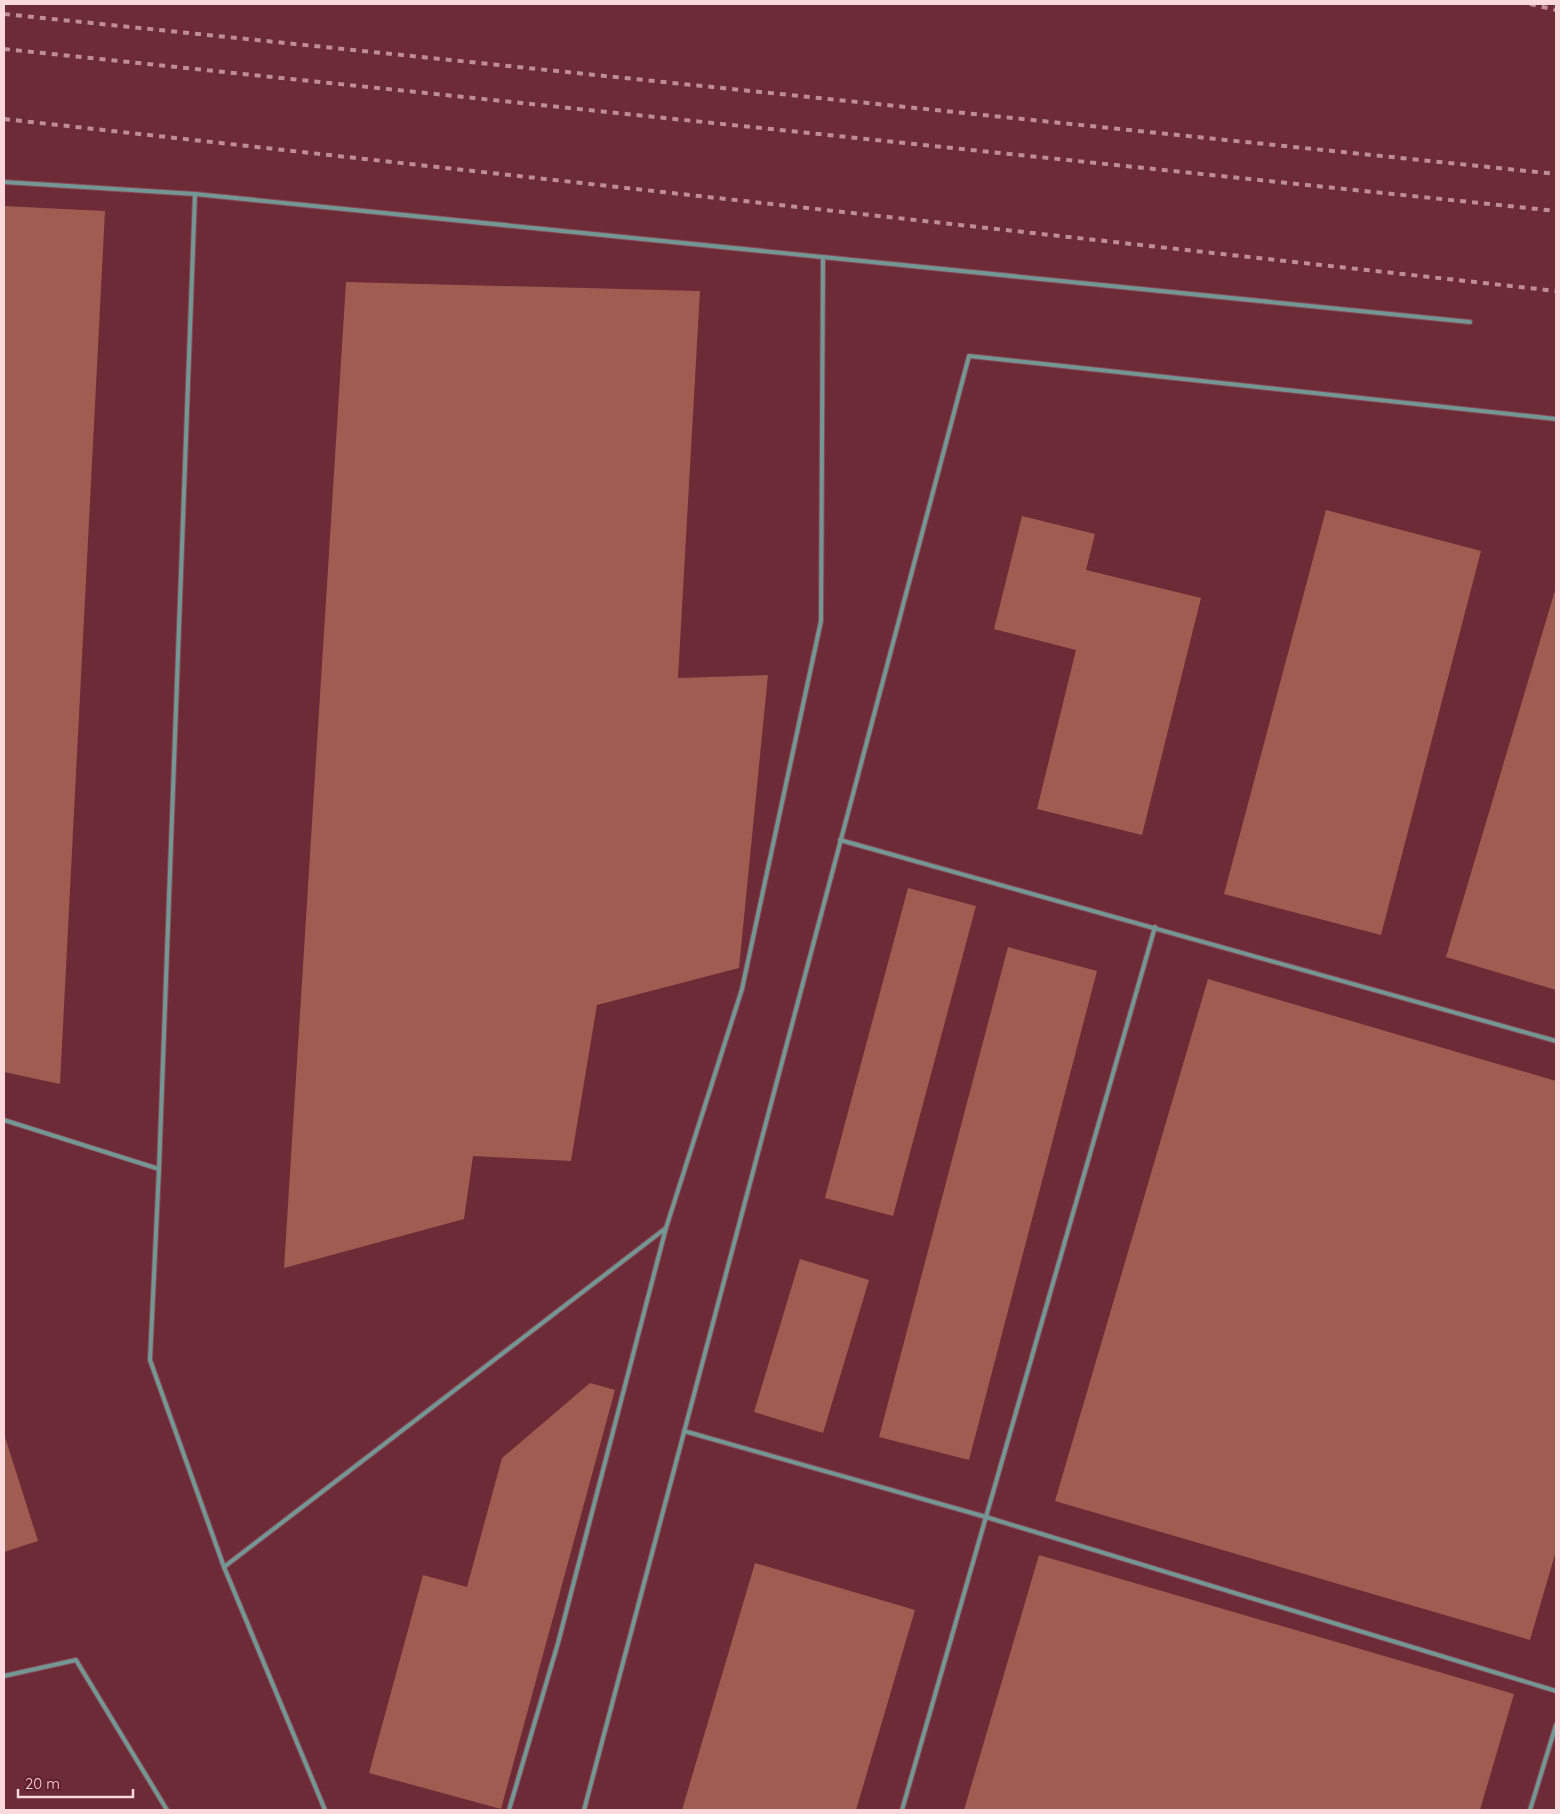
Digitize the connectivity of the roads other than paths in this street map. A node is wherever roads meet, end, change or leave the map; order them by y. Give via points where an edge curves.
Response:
1 (4, 182) edge
2 (195, 194) junction
3 (823, 257) junction
4 (1470, 322) dead end
5 (1556, 419) edge
6 (840, 840) junction
7 (1155, 927) junction
8 (1556, 1041) edge
9 (4, 1120) edge
10 (159, 1169) junction
11 (666, 1228) junction
12 (684, 1431) junction
13 (986, 1517) junction
14 (224, 1567) junction
15 (4, 1676) edge
16 (1556, 1691) edge
17 (1556, 1725) edge
18 (166, 1810) edge
19 (325, 1810) edge
20 (509, 1810) edge
21 (584, 1810) edge
22 (902, 1810) edge
23 (1530, 1810) edge

1 - 2 lane
2 - 3 lane
2 - 10 lane
3 - 4 lane
3 - 11 lane via 821,621 742,989
5 - 6 lane via 969,356
6 - 7 lane
6 - 12 lane
7 - 8 lane
7 - 13 lane
9 - 10 lane
10 - 14 lane via 150,1360
11 - 14 lane
11 - 20 lane via 558,1643
12 - 13 lane
12 - 21 lane
13 - 16 lane
13 - 22 lane
14 - 19 lane
15 - 18 lane via 76,1660
17 - 23 lane

